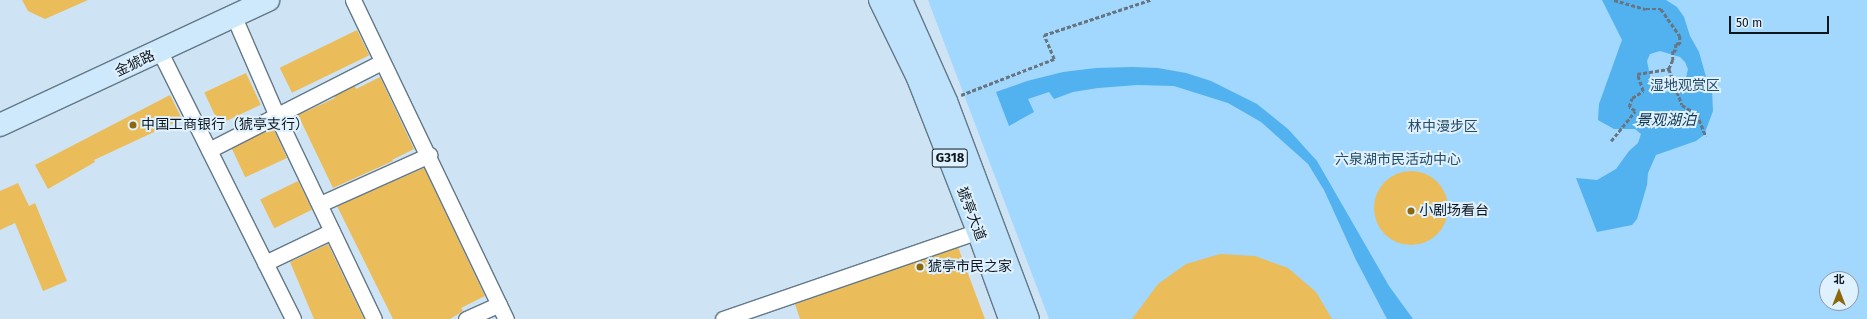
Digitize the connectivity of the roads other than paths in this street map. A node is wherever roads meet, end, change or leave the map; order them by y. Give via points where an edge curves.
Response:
1 (268, 0) edge
2 (353, 0) edge
3 (880, 0) edge
4 (901, 0) edge
5 (235, 8) edge
6 (160, 52) junction
7 (382, 62) junction
8 (0, 110) edge
9 (277, 116) junction
10 (0, 125) edge
11 (209, 150) junction
12 (429, 156) junction
13 (320, 204) junction
14 (332, 231) junction
15 (978, 231) junction
16 (265, 263) junction
17 (499, 304) junction
18 (294, 319) edge
19 (374, 319) edge
20 (466, 319) edge
21 (506, 319) edge
22 (723, 319) edge
23 (1010, 319) edge
24 (1028, 319) edge

1 - 5 main road, 金猇路
2 - 7 street
3 - 15 highway, 猇亭大道 / G318 via 918,78
4 - 24 highway, 猇亭大道 / G318 via 946,102
5 - 6 main road, 金猇路
5 - 8 main road, 金猇路
5 - 9 street
6 - 10 main road, 金猇路
6 - 11 street
7 - 9 street
7 - 12 street
9 - 11 street
9 - 13 street
11 - 16 street
12 - 13 street
12 - 17 street
13 - 14 street
14 - 16 street
14 - 19 street
15 - 22 street
15 - 23 highway, 猇亭大道 / G318
16 - 18 street
17 - 20 street
17 - 21 street

